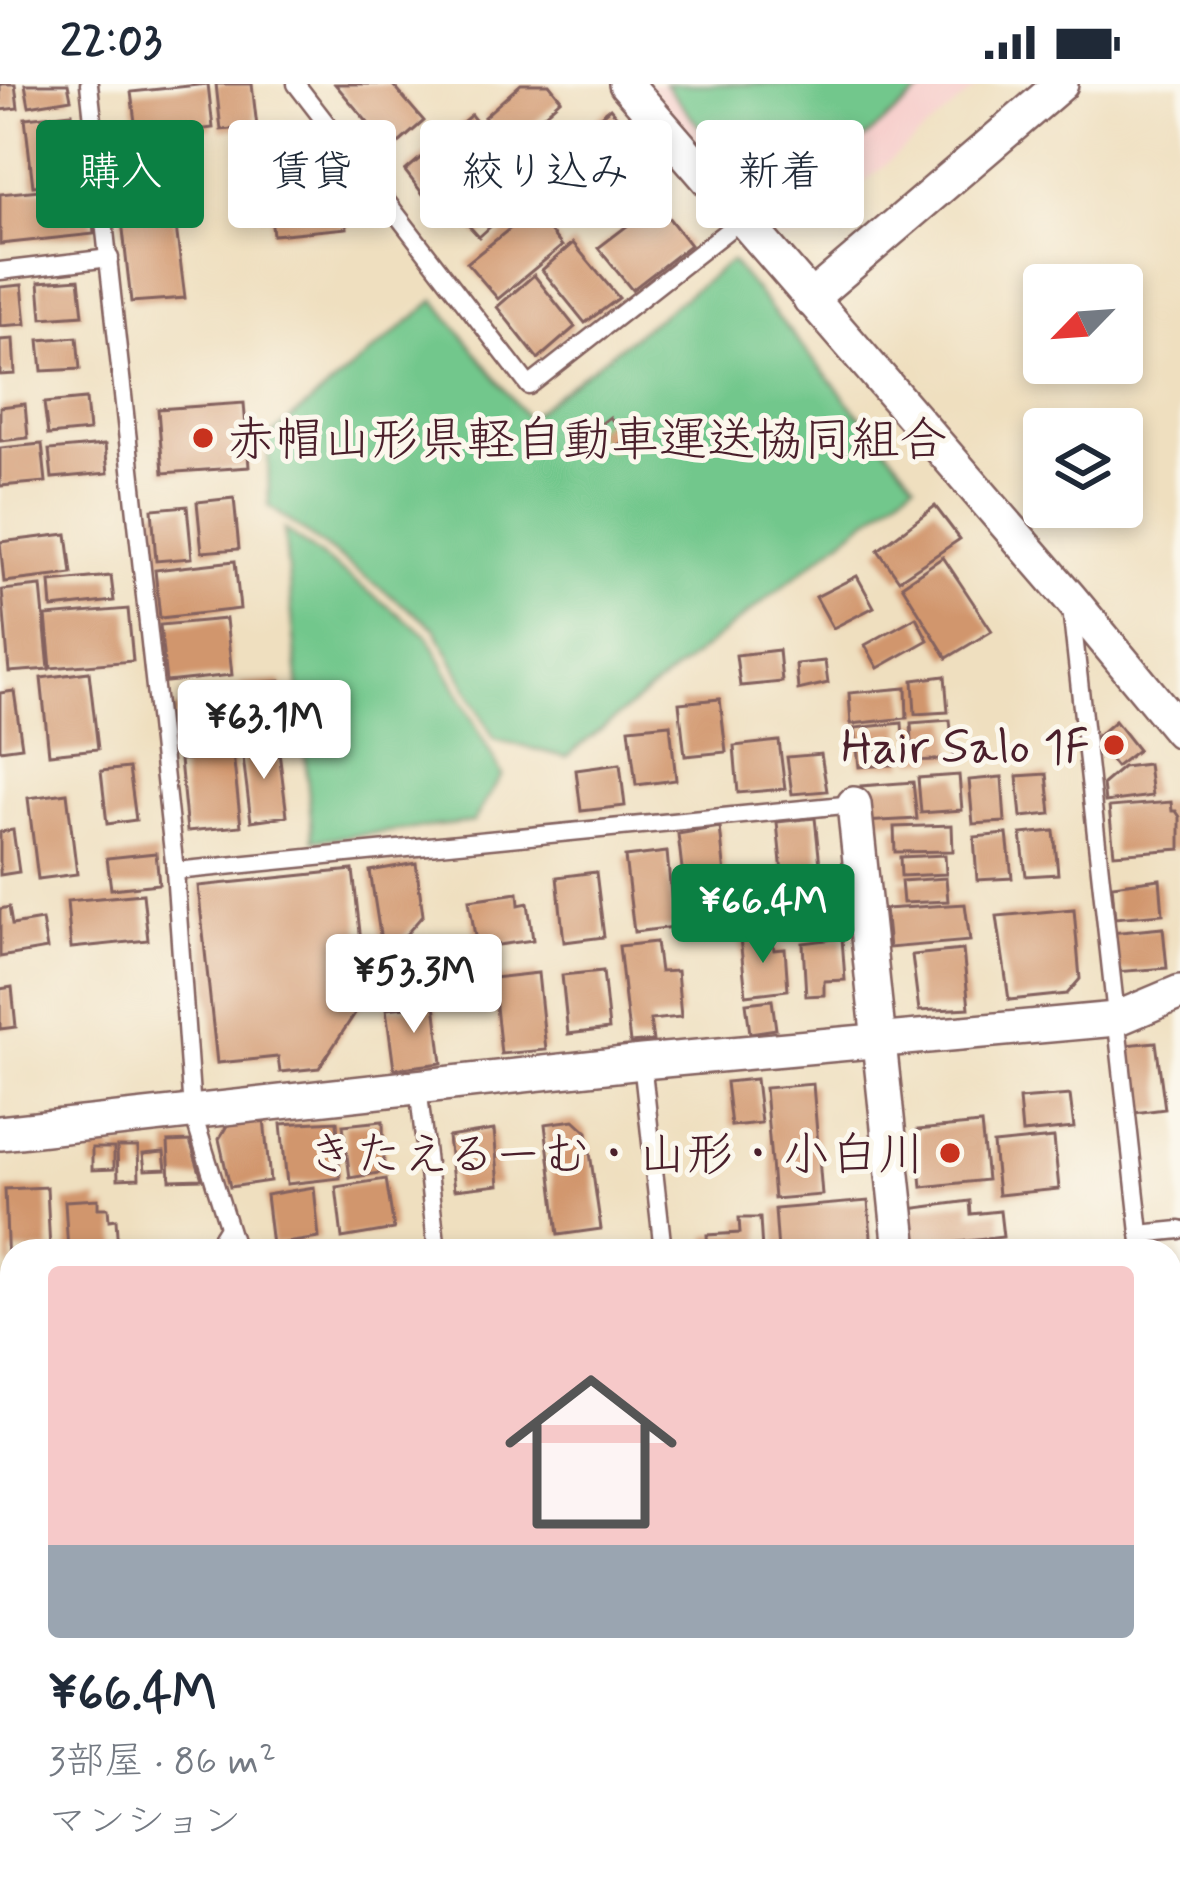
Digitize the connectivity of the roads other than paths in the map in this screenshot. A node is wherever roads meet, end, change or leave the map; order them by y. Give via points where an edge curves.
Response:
1 (88, 84) edge
2 (626, 84) edge
3 (1061, 84) edge
4 (300, 86) edge
5 (696, 167) edge
6 (731, 228) edge
7 (748, 228) edge
8 (110, 258) junction
9 (0, 271) edge
10 (810, 299) junction
11 (1070, 598) junction
12 (1180, 731) edge
13 (854, 804) joint
14 (175, 871) junction
15 (1180, 992) edge
16 (1115, 1019) junction
17 (880, 1041) junction
18 (642, 1062) junction
19 (418, 1086) junction
20 (192, 1111) junction
21 (0, 1133) edge
22 (228, 1228) junction
23 (1180, 1230) edge
24 (221, 1239) edge
25 (232, 1239) edge
26 (436, 1239) edge
27 (662, 1239) edge
28 (900, 1239) edge
29 (1141, 1239) edge
30 (1151, 1239) edge

1 - 8 lane
2 - 5 street
3 - 10 street
4 - 6 lane via 530,386
7 - 10 street
8 - 9 lane
8 - 14 lane
10 - 11 street
11 - 12 street
11 - 16 lane
13 - 14 lane
13 - 17 street
14 - 20 lane
15 - 16 street
16 - 17 street
16 - 29 lane
17 - 18 street
17 - 28 street
18 - 19 street
18 - 27 lane
19 - 20 street
19 - 26 lane
20 - 21 street
20 - 22 lane
22 - 24 lane
22 - 25 lane
23 - 30 lane

